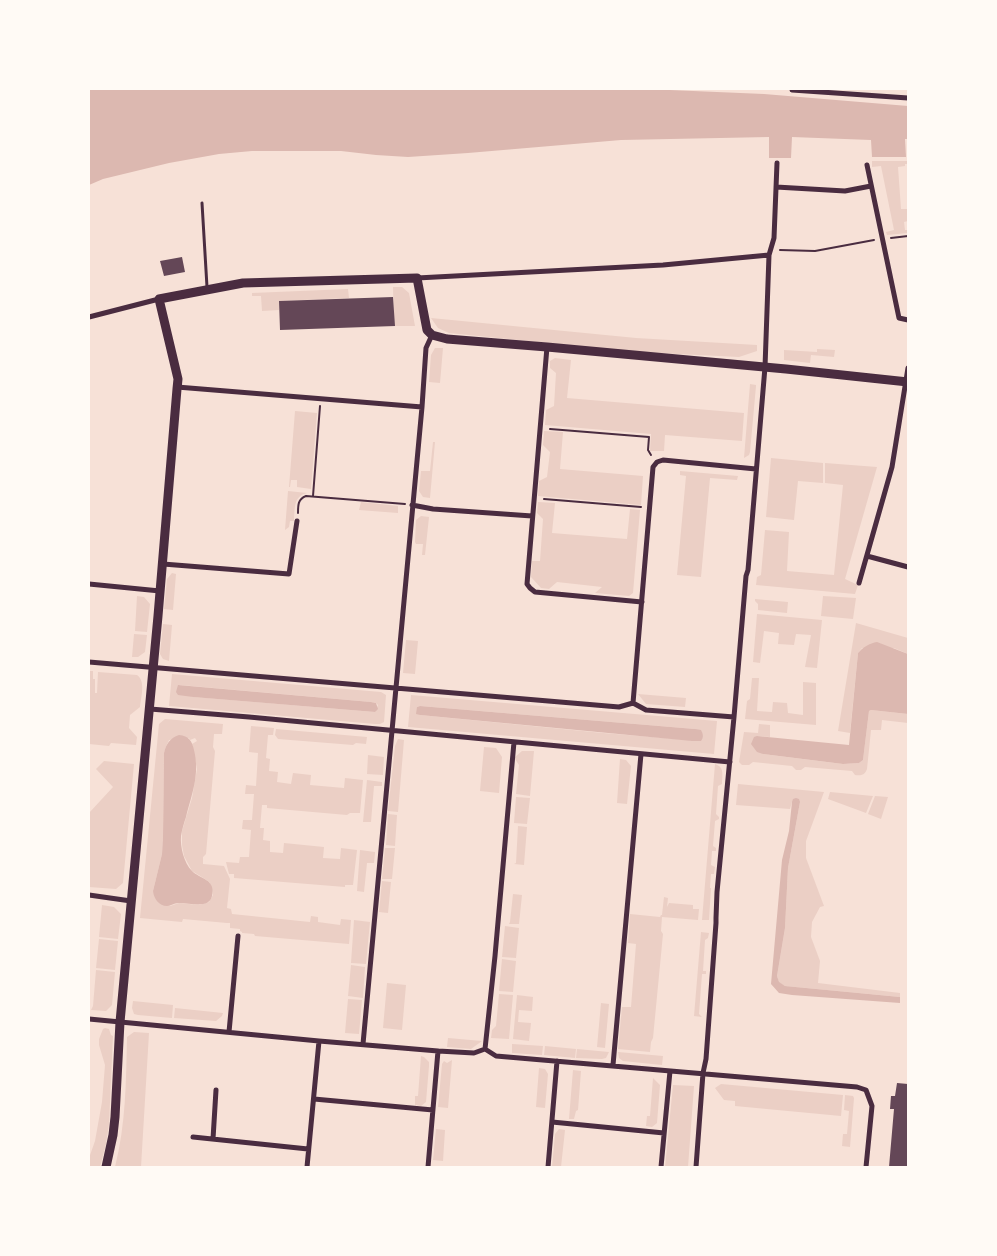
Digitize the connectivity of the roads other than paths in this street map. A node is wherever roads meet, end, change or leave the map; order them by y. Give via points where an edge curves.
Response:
1 (785, 89) edge
2 (792, 89) edge
3 (908, 98) edge
4 (778, 163) dead end
5 (867, 165) dead end
6 (872, 186) junction
7 (776, 187) junction
8 (202, 203) dead end
9 (769, 255) junction
10 (417, 278) junction
11 (208, 290) junction
12 (159, 299) junction
13 (89, 317) edge
14 (908, 320) edge
15 (432, 336) junction
16 (547, 347) junction
17 (765, 367) junction
18 (908, 368) edge
19 (907, 381) edge
20 (178, 387) junction
21 (422, 407) junction
22 (756, 469) junction
23 (412, 505) junction
24 (532, 516) junction
25 (297, 521) road end
26 (867, 556) junction
27 (162, 564) junction
28 (908, 567) edge
29 (859, 583) dead end
30 (89, 584) edge
31 (160, 590) junction
32 (642, 602) junction
33 (89, 662) edge
34 (153, 668) junction
35 (396, 688) junction
36 (633, 703) junction
37 (150, 709) junction
38 (734, 717) junction
39 (391, 731) junction
40 (514, 742) junction
41 (641, 754) junction
42 (730, 762) junction
43 (89, 895) edge
44 (131, 900) junction
45 (238, 936) dead end
46 (89, 1019) edge
47 (120, 1022) junction
48 (229, 1032) junction
49 (319, 1042) junction
50 (363, 1044) junction
51 (485, 1049) junction
52 (438, 1051) junction
53 (557, 1061) junction
54 (613, 1065) junction
55 (670, 1071) junction
56 (703, 1074) junction
57 (216, 1090) dead end
58 (314, 1099) junction
59 (433, 1110) junction
60 (552, 1122) junction
61 (664, 1133) junction
62 (193, 1137) dead end
63 (213, 1139) junction
64 (308, 1149) junction
65 (106, 1167) edge
66 (307, 1167) edge
67 (428, 1167) edge
68 (548, 1167) edge
69 (661, 1167) edge
70 (696, 1167) edge
71 (866, 1167) edge

1 - 2 lane
2 - 3 street
4 - 7 street
5 - 6 street
6 - 7 street via 845,191
6 - 14 street via 899,318
7 - 9 street via 774,238
8 - 11 lane
9 - 10 street via 663,265
9 - 17 street
10 - 11 street via 242,283
10 - 15 street via 426,330
11 - 12 street
12 - 13 street
12 - 20 street
15 - 16 street
15 - 21 street via 426,348
16 - 17 street
16 - 24 street
17 - 19 street
17 - 22 street
18 - 19 street
19 - 26 street via 892,467
20 - 21 street
20 - 27 street
21 - 23 street
22 - 32 street via 657,462
22 - 38 street
23 - 24 street
23 - 35 street
24 - 32 street via 527,584 535,592
25 - 27 street via 289,574
26 - 28 street
26 - 29 street
27 - 31 street
30 - 31 street
31 - 34 street
32 - 36 street
33 - 34 street
34 - 35 street
34 - 37 street
35 - 36 street via 620,707
35 - 39 street
36 - 38 street via 646,710
37 - 39 street
37 - 44 street
38 - 42 street
39 - 40 street
39 - 50 street
40 - 41 street
40 - 51 street
41 - 42 street
41 - 54 street
42 - 56 street
43 - 44 street
44 - 47 street
45 - 48 street
46 - 47 street
47 - 48 street
47 - 65 street via 115,1117
48 - 49 street
49 - 50 street
49 - 58 street
50 - 52 street
51 - 52 street via 474,1053
51 - 53 street via 496,1056
52 - 59 street
53 - 54 street
53 - 60 street
54 - 55 street
55 - 56 street
55 - 61 street
56 - 70 street
56 - 71 street via 866,1090 872,1106
57 - 63 street
58 - 59 street
58 - 64 street
59 - 67 street
60 - 61 street
60 - 68 street
61 - 69 street
62 - 63 street
63 - 64 street
64 - 66 street

